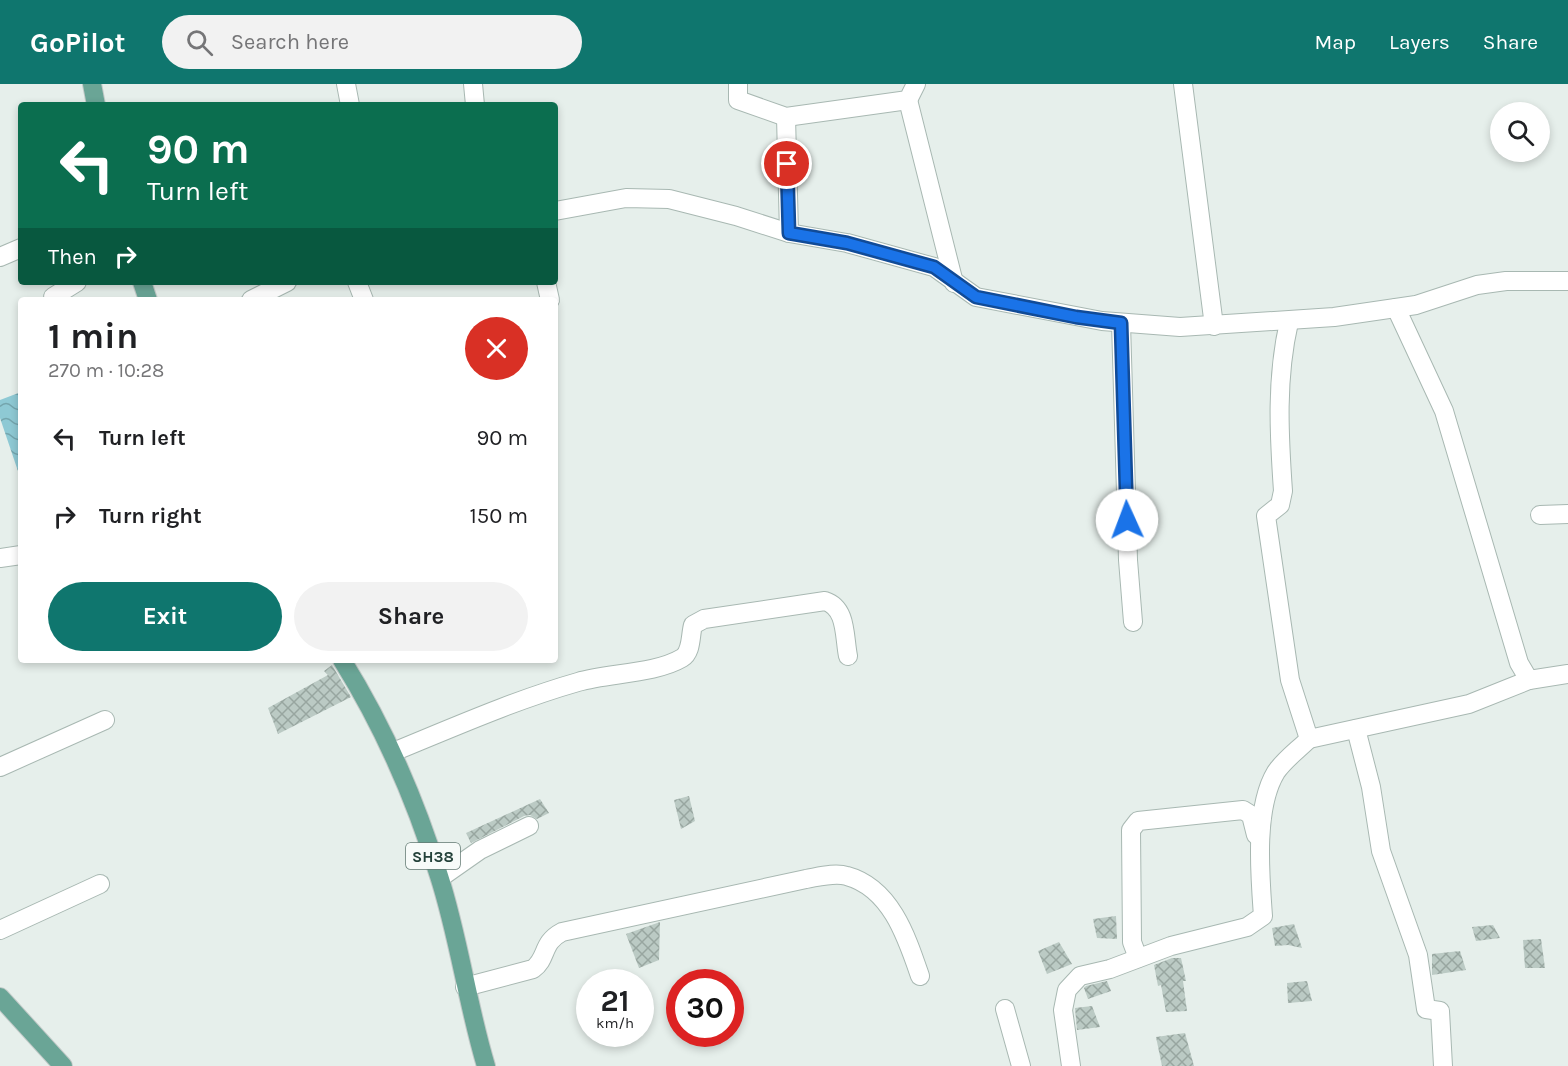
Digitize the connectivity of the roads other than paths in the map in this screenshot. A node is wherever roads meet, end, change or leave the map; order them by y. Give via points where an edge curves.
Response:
1 (92, 84) edge
2 (346, 84) edge
3 (473, 84) edge
4 (738, 84) edge
5 (1183, 84) edge
6 (912, 92) edge
7 (95, 102) edge
8 (349, 102) edge
9 (475, 102) edge
10 (786, 117) junction
11 (558, 211) edge
12 (789, 233) junction
13 (18, 249) edge
14 (0, 257) edge
15 (1568, 281) edge
16 (954, 283) junction
17 (72, 285) edge
18 (281, 285) edge
19 (53, 297) dead end
20 (256, 297) edge
21 (1396, 308) junction
22 (1289, 322) junction
23 (1121, 323) junction
24 (1214, 326) junction
25 (1568, 514) edge
26 (1540, 515) dead end
27 (18, 555) edge
28 (0, 558) edge
29 (1133, 622) dead end
30 (848, 656) dead end
31 (344, 663) edge
32 (1568, 674) edge
33 (1529, 680) junction
34 (105, 720) dead end
35 (1356, 729) junction
36 (1309, 739) junction
37 (393, 752) junction
38 (0, 767) edge
39 (529, 826) dead end
40 (1260, 836) junction
41 (440, 878) junction
42 (100, 884) dead end
43 (0, 930) edge
44 (1138, 958) junction
45 (920, 976) dead end
46 (465, 987) junction
47 (0, 997) edge
48 (1005, 1009) dead end
49 (63, 1066) edge
50 (486, 1066) edge
51 (1021, 1066) edge
52 (1071, 1066) edge
53 (1443, 1066) edge

1 - 7 main road
2 - 8 street
3 - 9 street
4 - 10 street via 738,100
5 - 24 street
6 - 10 street
6 - 16 street
10 - 12 street
11 - 12 street via 626,198 669,199
12 - 16 street via 847,243 934,267
13 - 14 street
15 - 21 street via 1477,285
16 - 23 street via 976,297
17 - 19 street
18 - 20 street
21 - 22 street
21 - 33 street via 1444,411 1519,663
22 - 24 street
22 - 36 street via 1282,353 1279,402 1283,491 1280,505 1266,516 1290,680
23 - 24 street
23 - 29 street
25 - 26 street
27 - 28 street
30 - 37 street via 840,610 825,601 704,619 693,625 690,649 682,658 540,693
31 - 37 main road, SH38
32 - 33 street
33 - 35 street via 1469,704
34 - 38 street
35 - 36 street
35 - 53 street via 1371,787 1381,851 1418,955 1426,1009 1440,1011
36 - 40 street via 1276,774
37 - 41 main road, SH38
39 - 41 street via 480,850
40 - 44 street via 1263,916 1247,927
40 - 44 street via 1254,835 1251,815 1243,810 1138,822 1131,830 1132,942
41 - 46 main road, SH38
42 - 43 street
44 - 52 street via 1080,976 1067,990 1063,1010
45 - 46 street via 906,935 880,895 846,875 806,879 562,932 550,938 533,969
46 - 50 main road, SH38
47 - 49 main road
48 - 51 street

